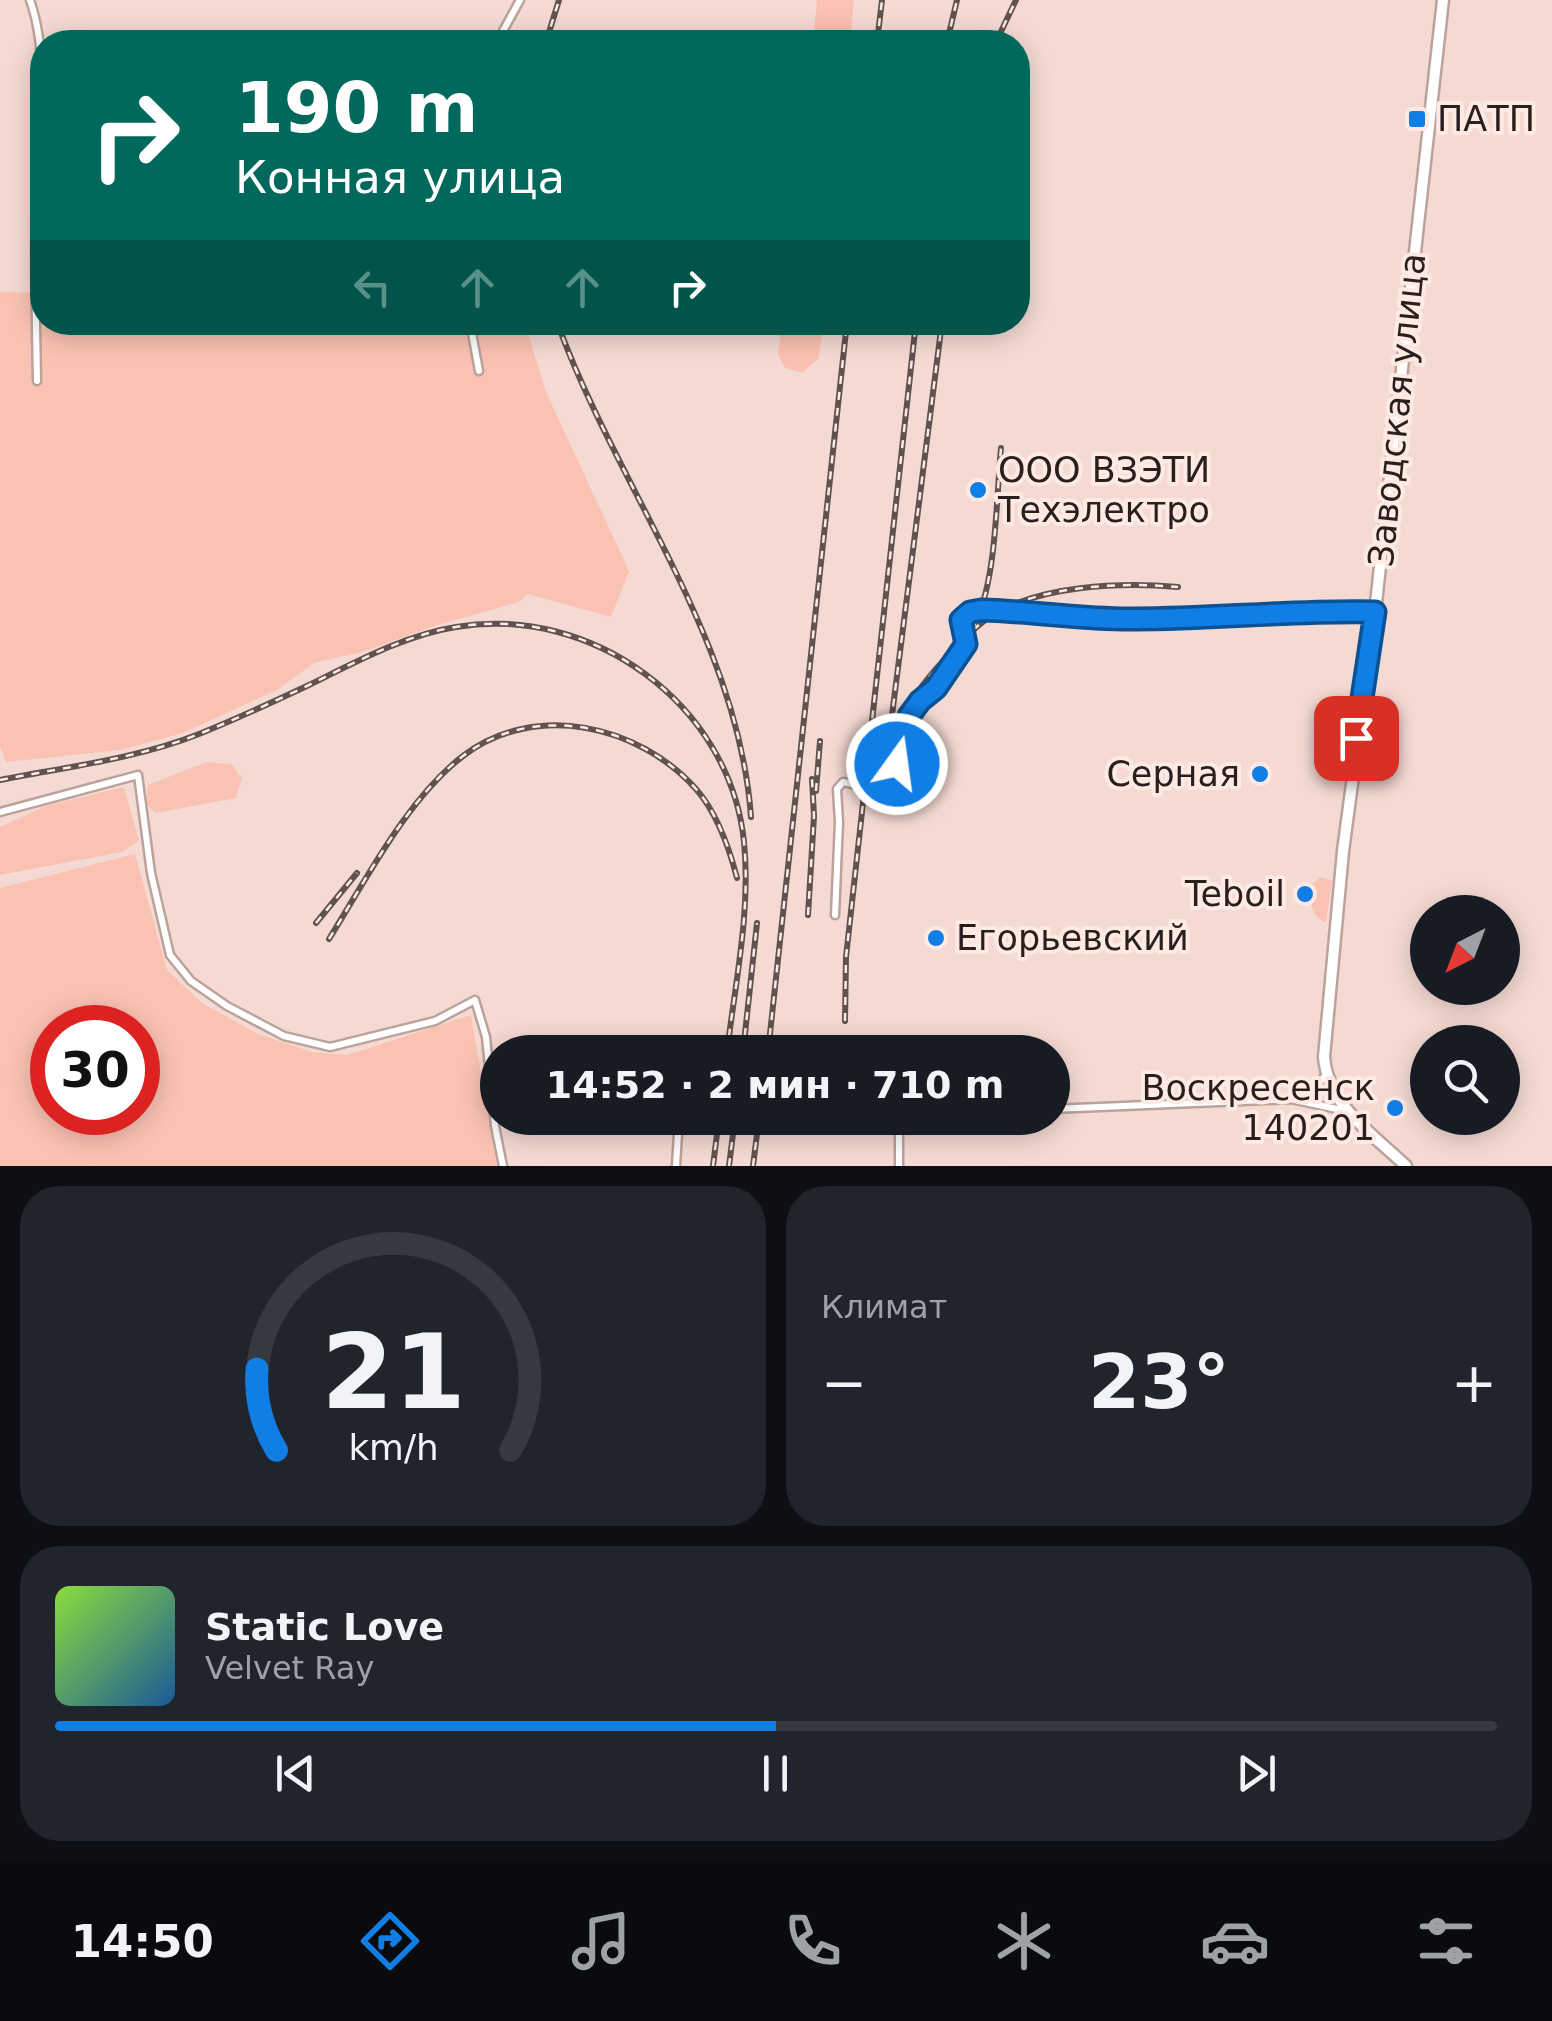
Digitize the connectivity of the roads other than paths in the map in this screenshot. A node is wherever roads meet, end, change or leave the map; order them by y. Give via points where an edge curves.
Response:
1 (30, 0) edge
2 (520, 0) edge
3 (1443, 0) edge
4 (38, 30) edge
5 (504, 30) edge
6 (37, 335) edge
7 (472, 335) edge
8 (479, 371) dead end
9 (37, 380) dead end
10 (1375, 612) junction
11 (0, 812) edge
12 (835, 915) dead end
13 (1326, 1076) junction
14 (1291, 1098) junction
15 (1070, 1108) edge
16 (1348, 1111) junction
17 (678, 1135) edge
18 (899, 1135) edge
19 (503, 1166) edge
20 (676, 1166) edge
21 (899, 1166) edge
22 (1406, 1166) edge

1 - 4 street
2 - 5 street
3 - 10 street, Заводская улица
6 - 9 street
7 - 8 street
10 - 12 street via 1112,620 970,612 960,624 966,644 904,725 895,782 880,790 842,782 837,788
10 - 13 street, Заводская улица via 1337,906
11 - 19 street via 138,775 170,954 190,981 284,1036 330,1047 436,1022 475,1000
13 - 14 street via 1308,1095
13 - 16 street
14 - 15 street
14 - 16 street
16 - 22 street
17 - 20 street
18 - 21 street

